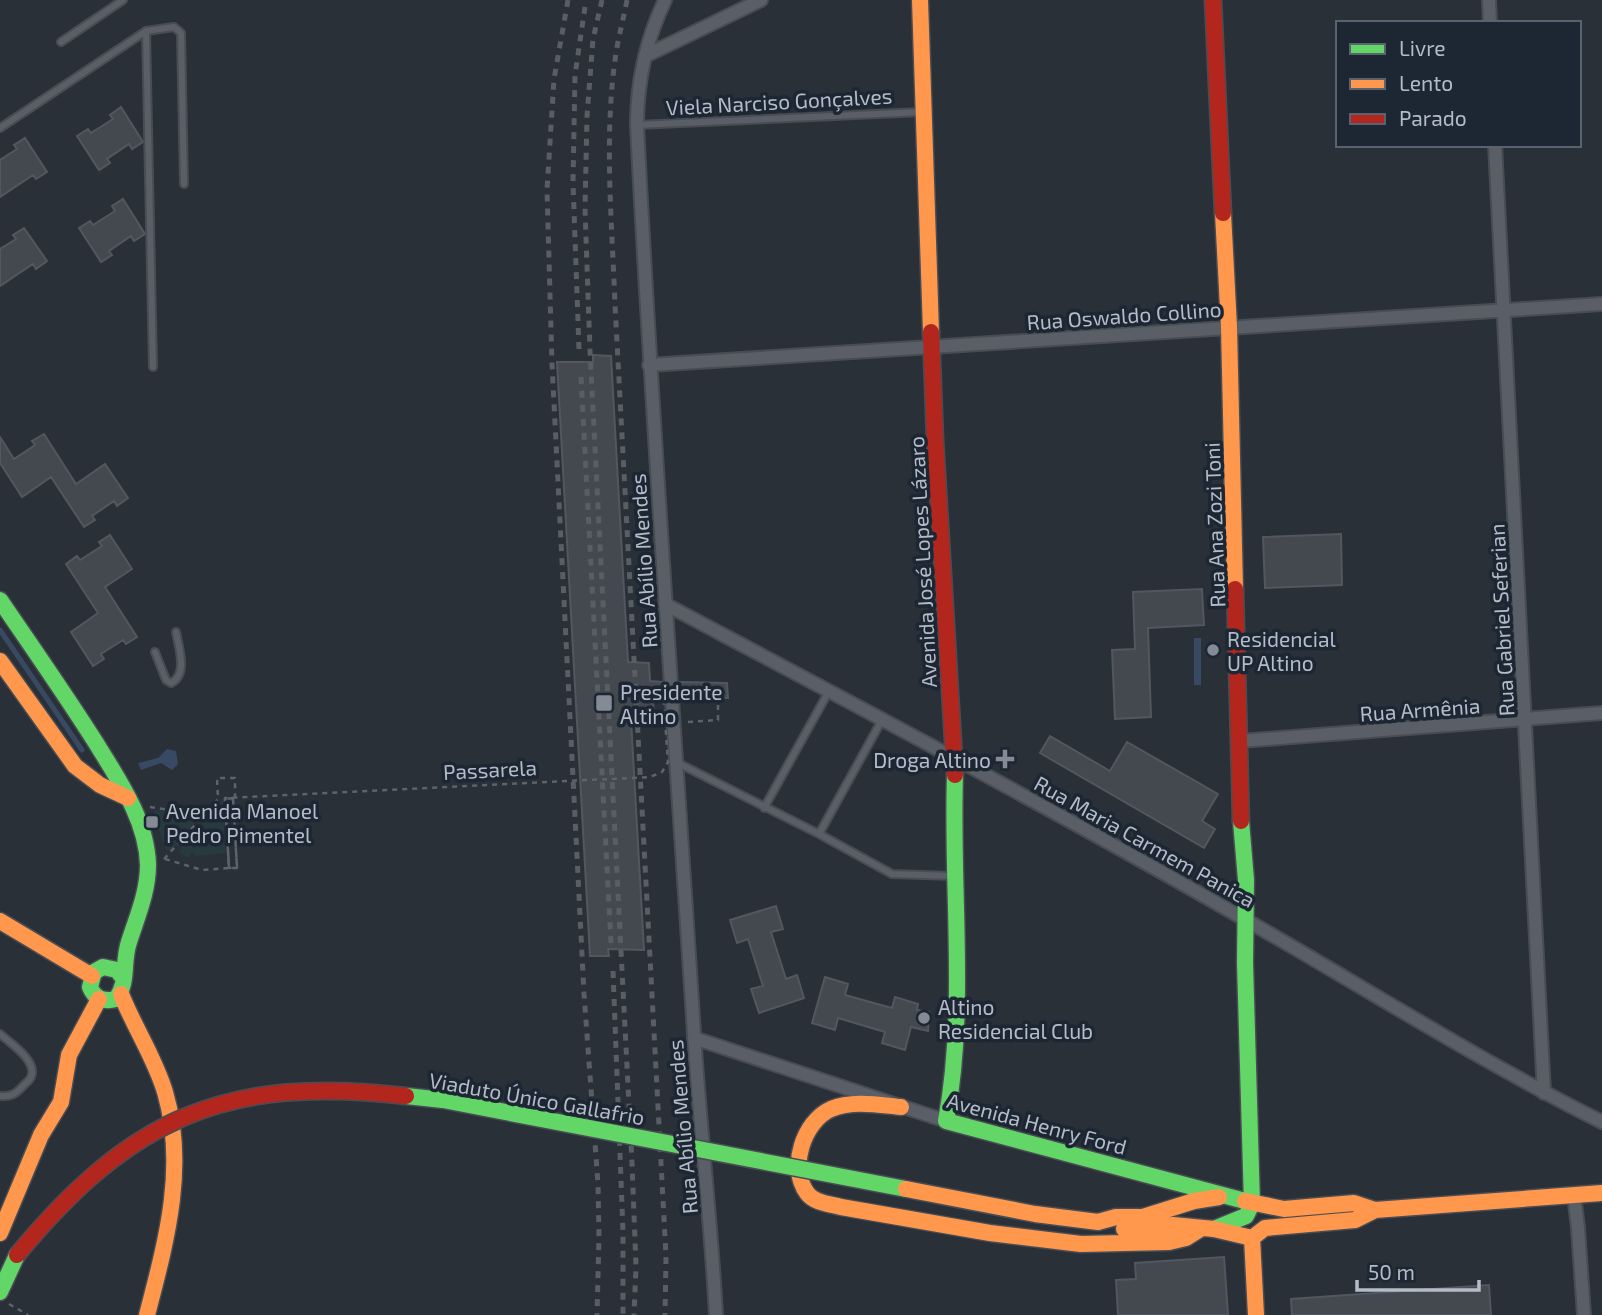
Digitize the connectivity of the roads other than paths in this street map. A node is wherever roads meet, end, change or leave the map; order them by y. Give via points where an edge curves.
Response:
1 (123, 0) edge
2 (664, 0) edge
3 (761, 0) edge
4 (920, 0) edge
5 (1213, 0) edge
6 (1489, 0) edge
7 (1490, 21) edge
8 (146, 31) junction
9 (61, 42) dead end
10 (645, 56) junction
11 (924, 112) junction
12 (637, 125) junction
13 (0, 128) edge
14 (1495, 147) edge
15 (184, 184) dead end
16 (1602, 304) edge
17 (1502, 312) junction
18 (1229, 327) junction
19 (932, 348) junction
20 (649, 365) junction
21 (153, 367) dead end
22 (0, 600) edge
23 (665, 604) junction
24 (176, 632) dead end
25 (155, 652) dead end
26 (0, 661) edge
27 (829, 691) junction
28 (1602, 713) edge
29 (1526, 718) junction
30 (882, 720) junction
31 (1241, 741) junction
32 (955, 759) junction
33 (678, 763) junction
34 (112, 771) junction
35 (86, 776) junction
36 (130, 801) junction
37 (764, 808) junction
38 (819, 834) junction
39 (957, 876) junction
40 (1245, 919) junction
41 (0, 921) edge
42 (127, 946) junction
43 (107, 967) junction
44 (92, 976) junction
45 (113, 993) junction
46 (0, 1034) edge
47 (694, 1038) junction
48 (1544, 1093) junction
49 (0, 1096) edge
50 (901, 1107) junction
51 (946, 1121) junction
52 (1602, 1122) edge
53 (1250, 1176) junction
54 (1602, 1193) edge
55 (1574, 1195) junction
56 (1229, 1196) junction
57 (1252, 1204) junction
58 (1375, 1210) junction
59 (1098, 1222) junction
60 (1208, 1229) junction
61 (0, 1233) edge
62 (1252, 1238) junction
63 (0, 1292) edge
64 (147, 1315) edge
65 (716, 1315) edge
66 (1256, 1315) edge
67 (1584, 1315) edge

1 - 9 lane
2 - 10 street, Rua Abílio Mendes
3 - 10 street
4 - 11 main road, Avenida José Lopes Lázaro
5 - 18 main road, Rua Ana Zozi Toni
6 - 7 street
8 - 13 lane
8 - 15 lane via 174,27 181,33
8 - 21 lane
10 - 12 street, Rua Abílio Mendes
11 - 12 lane, Viela Narciso Gonçalves
11 - 19 main road, Avenida José Lopes Lázaro
12 - 20 street, Rua Abílio Mendes
14 - 17 street, Rua Gabriel Seferian
16 - 17 street, Rua Oswaldo Collino
17 - 18 street, Rua Oswaldo Collino
17 - 29 street, Rua Gabriel Seferian
18 - 19 street, Rua Oswaldo Collino
18 - 31 main road, Rua Ana Zozi Toni
19 - 20 street, Rua Oswaldo Collino
19 - 32 main road, Avenida José Lopes Lázaro
20 - 23 street, Rua Abílio Mendes
22 - 34 main road
23 - 27 street, Rua Maria Carmem Panica
23 - 33 street, Rua Abílio Mendes
24 - 25 lane via 181,666 175,682 166,680
26 - 35 main road via 64,754
27 - 30 street, Rua Maria Carmem Panica
27 - 37 lane
28 - 29 street, Rua Armênia
29 - 31 street, Rua Armênia
29 - 48 street, Rua Gabriel Seferian
30 - 32 street, Rua Maria Carmem Panica
30 - 38 lane
31 - 40 main road, Rua Ana Zozi Toni
32 - 39 main road, Avenida José Lopes Lázaro
32 - 40 street, Rua Maria Carmem Panica
33 - 37 lane
33 - 47 street, Rua Abílio Mendes
34 - 35 main road
34 - 36 main road
35 - 36 main road
36 - 42 main road via 148,862 144,900
37 - 38 lane
38 - 39 lane via 892,874
39 - 51 main road, Avenida José Lopes Lázaro via 953,1076
40 - 48 street, Rua Maria Carmem Panica
40 - 53 main road, Rua Ana Zozi Toni
41 - 44 main road
42 - 43 main road
42 - 45 main road
43 - 44 main road
43 - 45 main road via 117,970
44 - 45 main road via 94,996
45 - 61 main road via 69,1055 61,1102 36,1145
45 - 64 main road via 146,1047 175,1131 177,1158 169,1233
46 - 49 lane via 32,1068 31,1077 17,1093
47 - 50 street, Avenida Henry Ford
47 - 65 street, Rua Abílio Mendes
48 - 52 street, Rua Maria Carmem Panica
50 - 51 street, Avenida Henry Ford
50 - 60 main road via 837,1106 812,1122 799,1161 802,1186 811,1197 868,1211 1073,1244 1162,1243
51 - 56 main road, Avenida Henry Ford
53 - 56 main road
53 - 57 main road, Rua Ana Zozi Toni
54 - 55 main road, Avenida Henry Ford
55 - 58 main road, Avenida Henry Ford
55 - 67 street
56 - 57 main road, Avenida Henry Ford
56 - 59 main road, Viaduto Único Gallafrio via 1143,1217
57 - 58 main road, Avenida Henry Ford via 1284,1209 1354,1203
57 - 60 main road via 1246,1216
58 - 62 main road, Avenida Henry Ford via 1355,1220 1265,1228
59 - 60 main road, Viaduto Único Gallafrio via 1112,1229 1173,1225
59 - 63 main road, Viaduto Único Gallafrio, bridge via 1035,1214 443,1100 326,1090 240,1098 146,1133 92,1172 45,1218 17,1255
60 - 62 main road, Viaduto Único Gallafrio
62 - 66 main road

